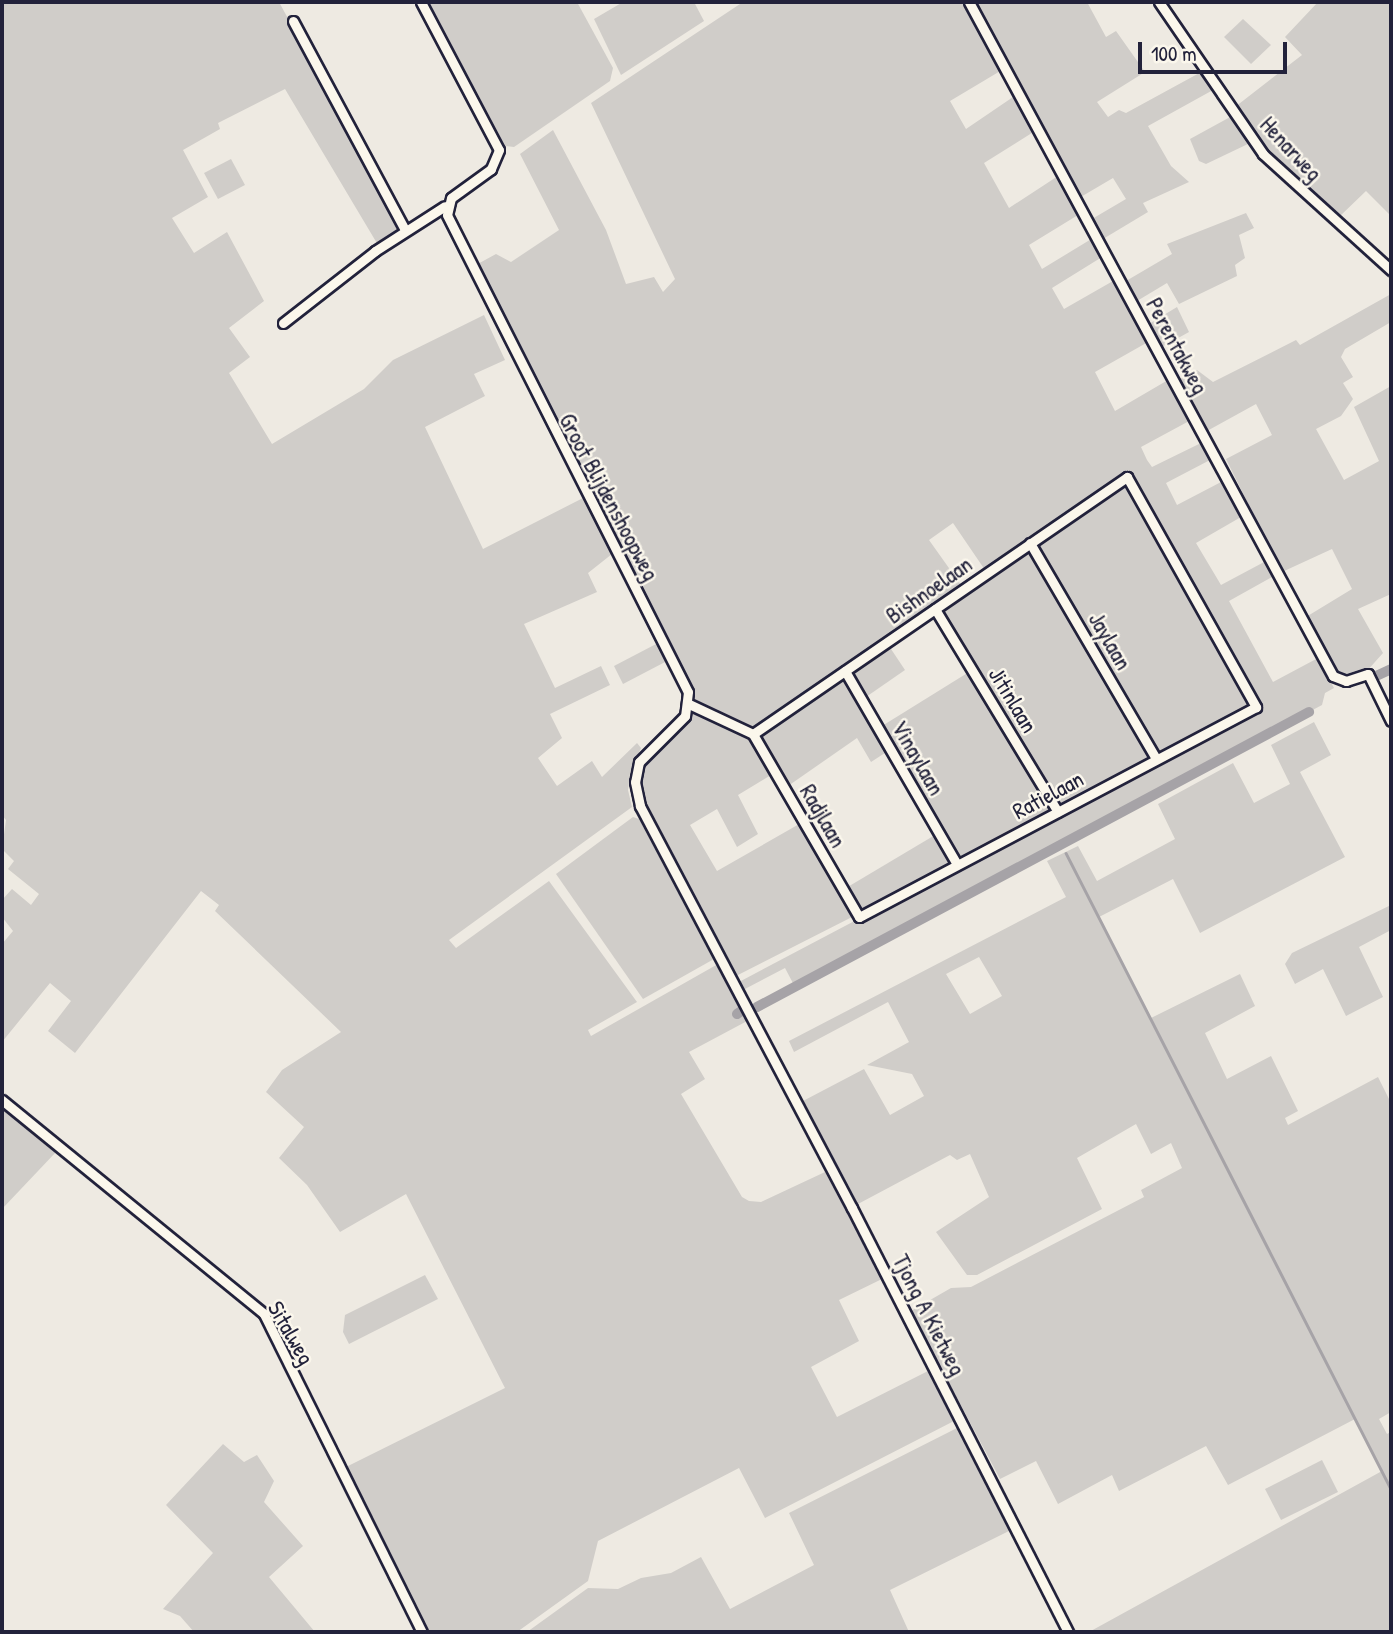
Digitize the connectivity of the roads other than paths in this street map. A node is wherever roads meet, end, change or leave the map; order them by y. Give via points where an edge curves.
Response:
1 (421, 2) edge
2 (969, 2) edge
3 (1159, 2) edge
4 (293, 21) dead end
5 (445, 206) junction
6 (405, 230) junction
7 (1391, 270) edge
8 (283, 323) dead end
9 (1030, 543) junction
10 (935, 608) junction
11 (845, 671) junction
12 (689, 704) junction
13 (1256, 707) joint
14 (1391, 721) edge
15 (753, 734) junction
16 (1156, 758) junction
17 (1058, 812) junction
18 (957, 864) junction
19 (859, 917) joint
20 (2, 1100) edge
21 (422, 1632) edge
22 (1068, 1632) edge

1 - 5 street via 499,150 491,169
2 - 14 street, Perentakweg via 1333,676 1346,681 1368,674
3 - 7 street, Henarweg via 1263,153
4 - 6 street
5 - 6 street
5 - 12 street, Groot Blijdenshoopweg via 527,381 684,679
6 - 8 street
9 - 10 street, Bishnoelaan
9 - 13 street, Bishnoelaan via 1128,477
9 - 16 street, Jaylaan
10 - 11 street, Bishnoelaan
10 - 17 street, Jitinlaan
11 - 15 street, Bishnoelaan
11 - 18 street, Vinaylaan
12 - 15 street
12 - 22 street, Tjong A Kietweg via 685,716 639,762 636,795
13 - 16 street, Ratielaan
15 - 19 street, Radjlaan
16 - 17 street, Ratielaan
17 - 18 street, Ratielaan
18 - 19 street, Ratielaan
20 - 21 street, Sitalweg via 264,1314

